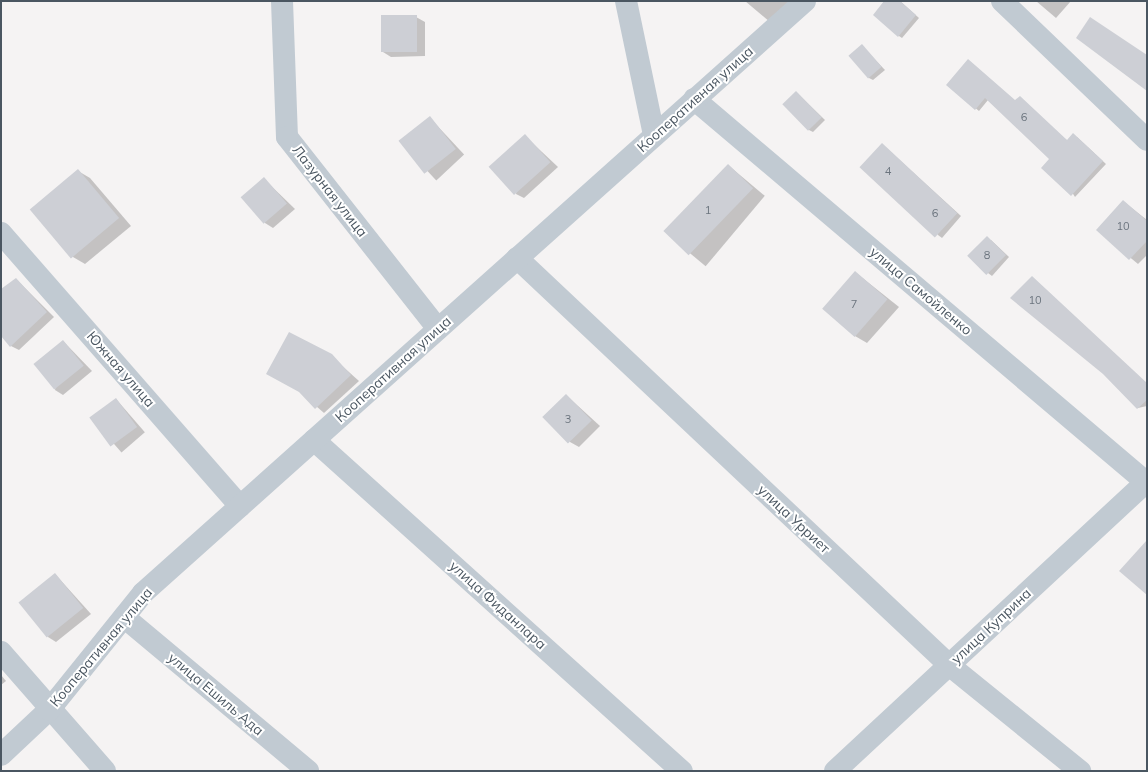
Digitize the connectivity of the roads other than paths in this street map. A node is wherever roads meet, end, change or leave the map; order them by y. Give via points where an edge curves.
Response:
1 (282, 1) edge
2 (626, 1) edge
3 (805, 1) edge
4 (1002, 1) edge
5 (694, 99) junction
6 (654, 135) junction
7 (1147, 140) edge
8 (1, 233) edge
9 (517, 258) junction
10 (438, 329) junction
11 (314, 440) junction
12 (1146, 482) edge
13 (240, 506) junction
14 (124, 617) junction
15 (1, 652) edge
16 (949, 665) junction
17 (49, 710) junction
18 (1, 756) edge
19 (105, 771) edge
20 (308, 771) edge
21 (682, 771) edge
22 (835, 771) edge
23 (1080, 771) edge

1 - 10 street, Лазурная улица via 287,137
2 - 6 street
3 - 5 street, Кооперативная улица
4 - 7 street
5 - 6 street, Кооперативная улица
5 - 12 street, улица Самойленко
6 - 9 street, Кооперативная улица
8 - 13 street, Южная улица
9 - 10 street, Кооперативная улица
9 - 16 street, улица Урриет
10 - 11 street, Кооперативная улица
11 - 13 street, Кооперативная улица
11 - 21 street, улица Фиданлара
12 - 16 street, улица Куприна
13 - 14 street, Кооперативная улица via 143,593
14 - 17 street, Кооперативная улица
14 - 20 street, улица Ешиль Ада
15 - 17 street
16 - 22 street, улица Куприна
16 - 23 street, улица Урриет
17 - 18 street, Кооперативная улица
17 - 19 street

